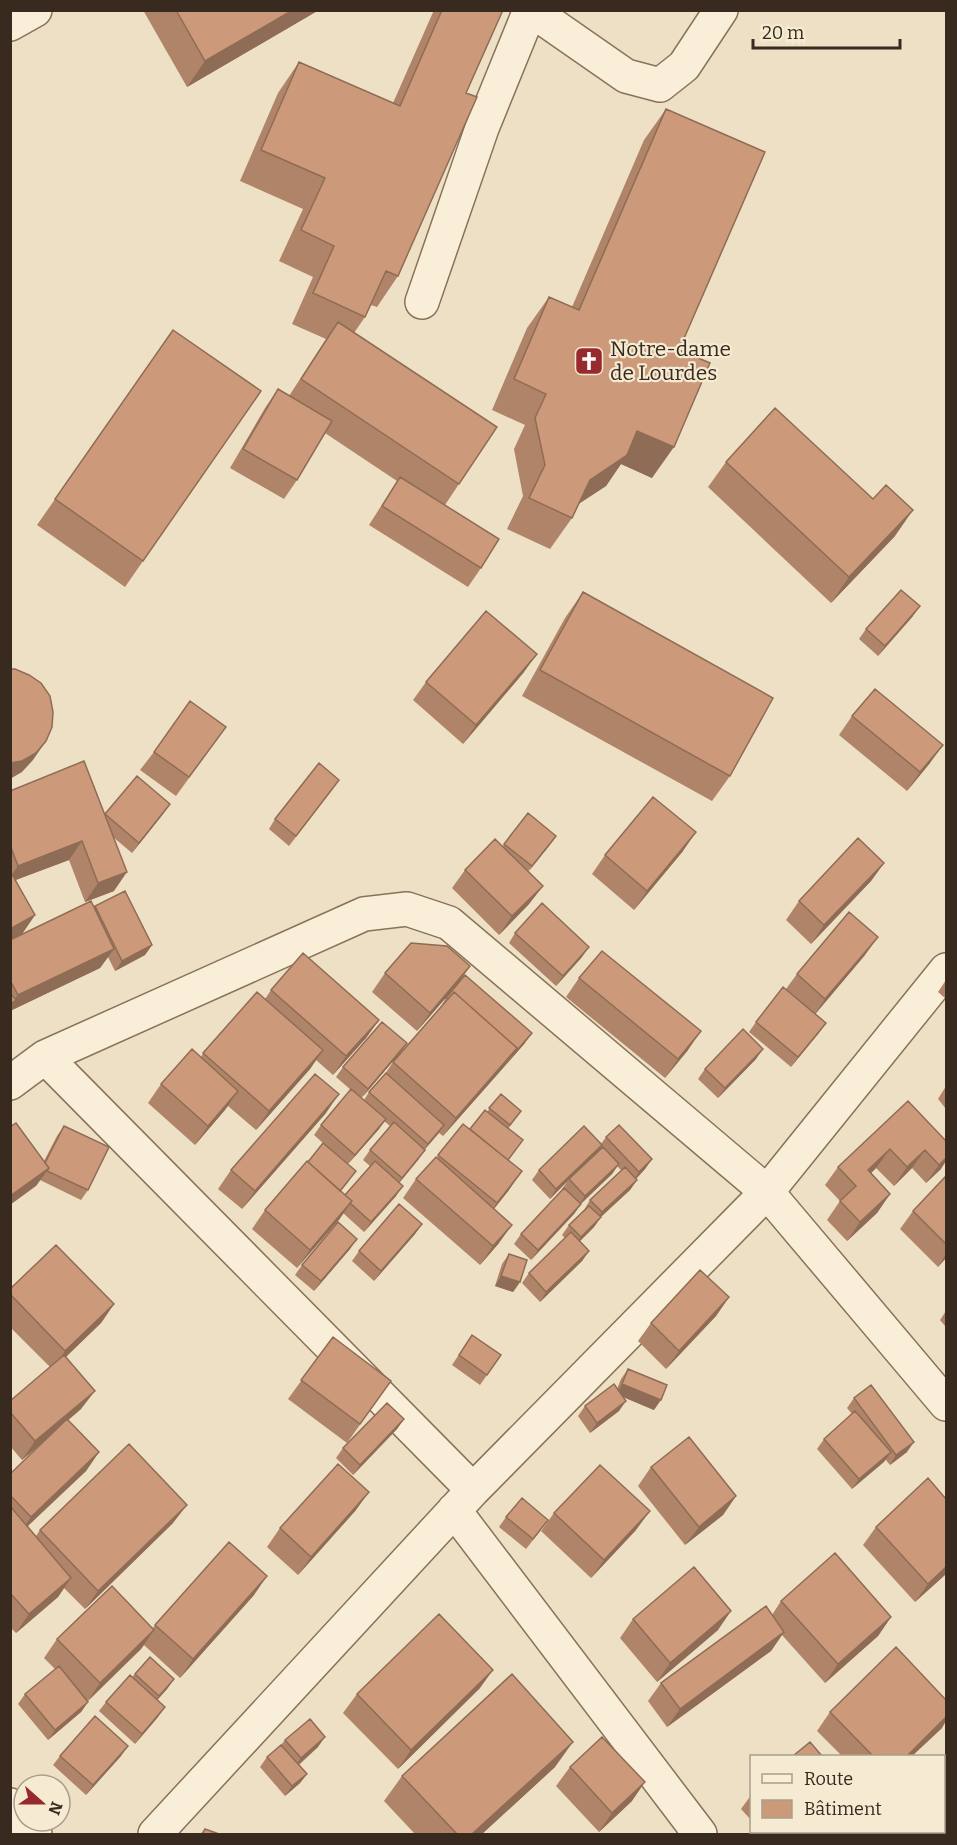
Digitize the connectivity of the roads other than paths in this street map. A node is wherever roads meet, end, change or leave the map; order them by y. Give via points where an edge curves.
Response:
1 (35, 10) edge
2 (530, 10) edge
3 (721, 10) edge
4 (10, 24) edge
5 (422, 302) dead end
6 (946, 970) edge
7 (45, 1057) junction
8 (10, 1083) edge
9 (767, 1192) junction
10 (946, 1404) edge
11 (464, 1500) junction
12 (10, 1805) edge
13 (35, 1834) edge
14 (155, 1834) edge
15 (700, 1834) edge

1 - 4 street
2 - 3 street via 626,76 660,85 684,66
2 - 5 street via 482,128
6 - 9 street
7 - 8 street
7 - 9 street via 364,914 407,909 449,923
7 - 11 street
9 - 10 street
9 - 11 street
11 - 14 street
11 - 15 street
12 - 13 street

